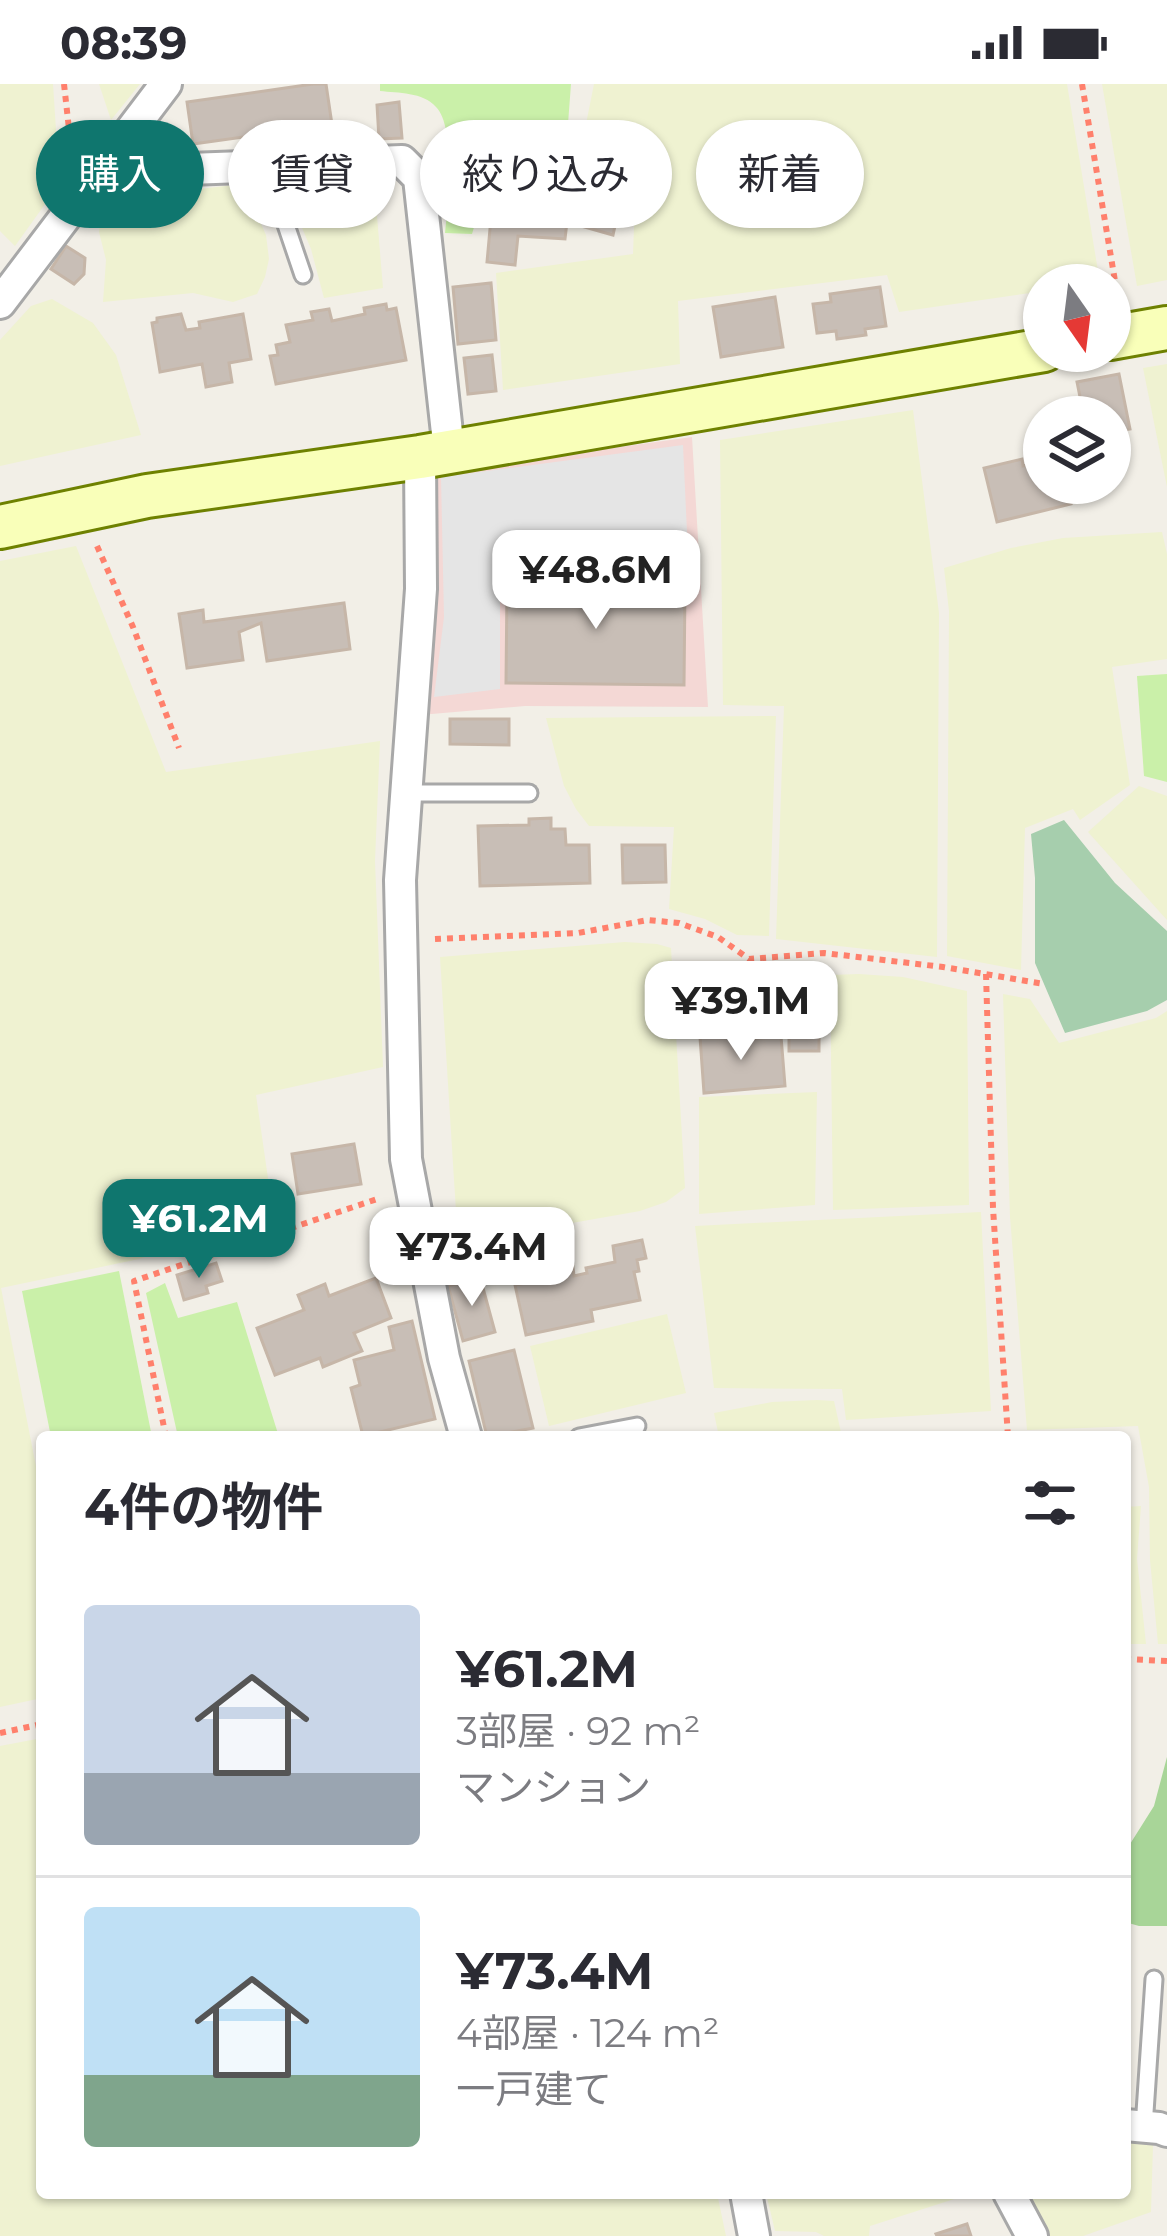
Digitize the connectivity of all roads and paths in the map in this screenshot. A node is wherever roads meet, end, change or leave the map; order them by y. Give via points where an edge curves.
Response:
1 (64, 84) edge
2 (166, 84) edge
3 (1082, 84) edge
4 (68, 120) edge
5 (138, 120) edge
6 (396, 161) edge
7 (57, 228) edge
8 (287, 228) edge
9 (1107, 264) edge
10 (303, 275) dead end
11 (0, 302) edge
12 (1167, 328) edge
13 (1131, 334) edge
14 (1023, 354) edge
15 (434, 454) junction
16 (81, 510) junction
17 (0, 526) edge
18 (179, 748) dead end
19 (406, 793) junction
20 (529, 793) dead end
21 (401, 941) junction
22 (986, 974) junction
23 (1044, 984) dead end
24 (411, 1187) junction
25 (542, 1248) dead end
26 (427, 1269) junction
27 (637, 1426) dead end
28 (165, 1431) edge
29 (464, 1431) edge
30 (611, 1431) edge
31 (1008, 1431) edge
32 (1131, 1659) edge
33 (1167, 1660) edge
34 (36, 1725) edge
35 (0, 1732) edge
36 (1154, 1979) dead end
37 (1145, 2128) edge
38 (747, 2199) edge
39 (1012, 2199) edge
40 (754, 2236) edge
41 (1032, 2236) edge

1 - 4 path
2 - 5 street
3 - 9 path
6 - 15 street via 419,178
7 - 11 street
8 - 10 lane
12 - 13 street
14 - 15 street
15 - 16 street
15 - 19 street
16 - 17 street
16 - 18 path
19 - 20 lane
19 - 21 street
21 - 22 path via 578,933 648,920 718,938 749,959 824,953
21 - 24 street
22 - 23 path
22 - 31 path
24 - 26 street
24 - 28 path via 134,1281
25 - 26 lane
26 - 29 street
27 - 30 lane
32 - 33 path
34 - 35 path
36 - 37 lane
38 - 40 street
39 - 41 street

